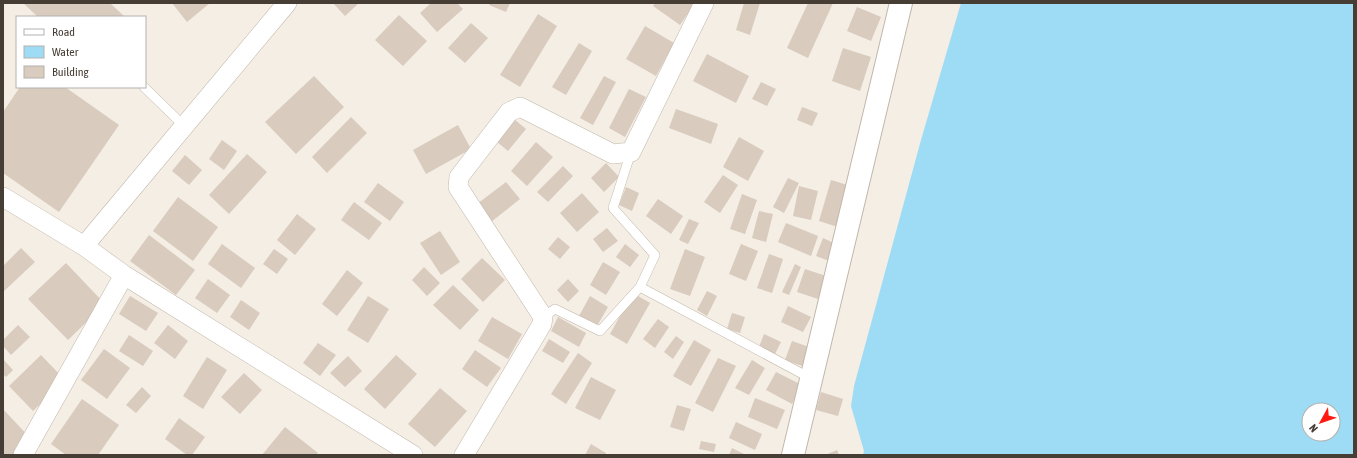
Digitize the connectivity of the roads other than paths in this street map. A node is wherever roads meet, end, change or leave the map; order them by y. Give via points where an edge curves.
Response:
1 (288, 3) edge
2 (704, 3) edge
3 (901, 3) edge
4 (145, 88) edge
5 (184, 126) junction
6 (631, 152) junction
7 (3, 197) edge
8 (84, 246) junction
9 (124, 275) junction
10 (640, 287) junction
11 (543, 317) junction
12 (812, 379) junction
13 (23, 455) edge
14 (413, 455) edge
15 (464, 455) edge
16 (793, 455) edge

1 - 5 street
2 - 6 street
3 - 12 street
4 - 5 lane
5 - 8 street
6 - 10 lane via 613,208 655,255
6 - 11 street via 613,154 520,107 509,112 459,176 458,187
7 - 8 street
8 - 9 street
9 - 13 street
9 - 14 street
10 - 11 lane via 600,331 555,309
10 - 12 lane
11 - 15 street via 542,324
12 - 16 street

